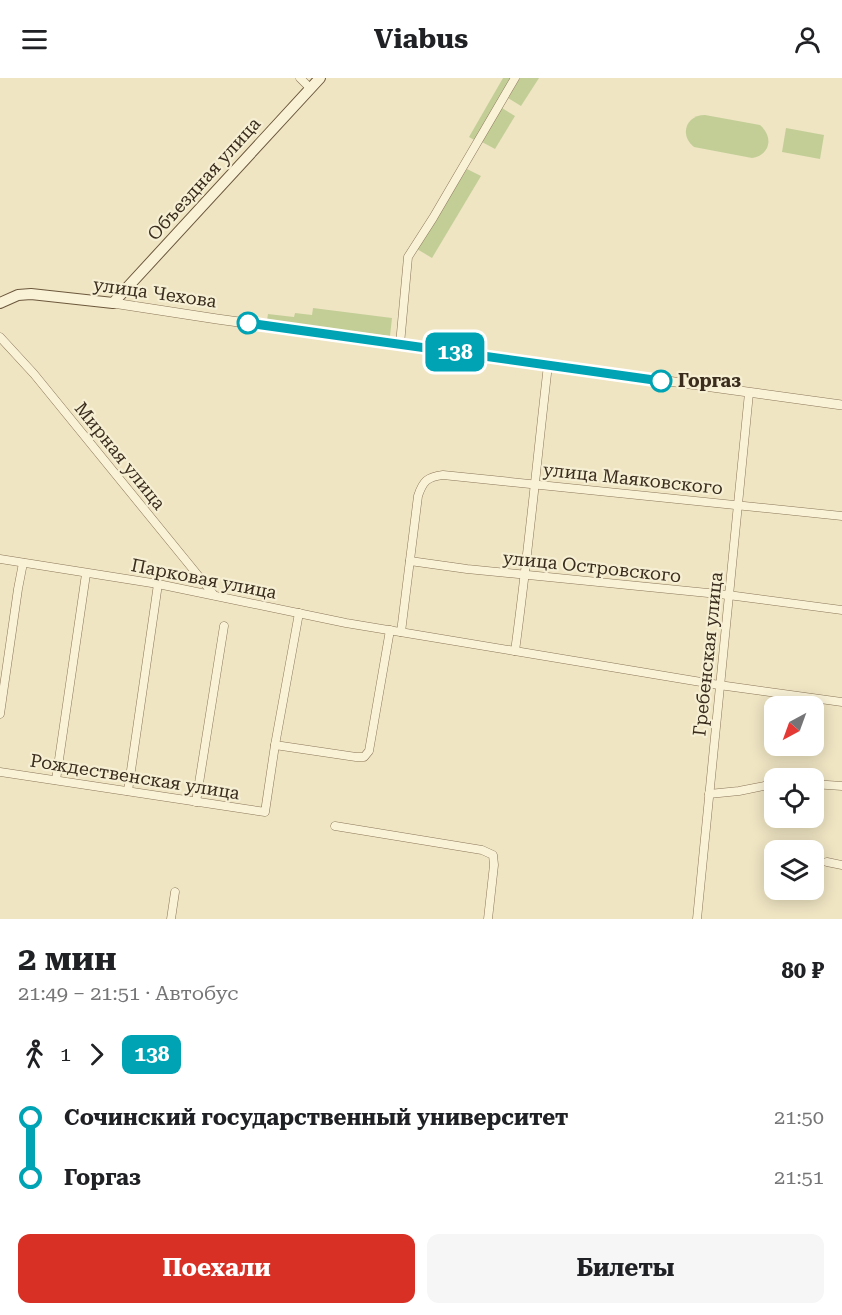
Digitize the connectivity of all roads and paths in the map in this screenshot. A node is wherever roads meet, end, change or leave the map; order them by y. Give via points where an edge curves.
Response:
1 (300, 78) edge
2 (320, 78) edge
3 (515, 78) edge
4 (310, 88) junction
5 (0, 302) edge
6 (113, 303) junction
7 (0, 337) edge
8 (400, 344) junction
9 (548, 364) junction
10 (749, 393) junction
11 (842, 405) edge
12 (534, 484) junction
13 (738, 505) junction
14 (842, 516) edge
15 (0, 559) edge
16 (410, 561) junction
17 (23, 563) junction
18 (86, 574) junction
19 (525, 575) junction
20 (158, 584) junction
21 (214, 595) junction
22 (728, 595) junction
23 (842, 610) edge
24 (299, 613) junction
25 (224, 626) dead end
26 (390, 630) junction
27 (401, 632) junction
28 (515, 651) junction
29 (719, 685) junction
30 (842, 702) edge
31 (0, 714) edge
32 (275, 745) junction
33 (0, 772) edge
34 (56, 780) junction
35 (824, 785) edge
36 (764, 786) edge
37 (842, 786) edge
38 (128, 792) junction
39 (709, 794) junction
40 (196, 802) junction
41 (335, 826) dead end
42 (826, 862) dead end
43 (842, 865) edge
44 (176, 892) dead end
45 (171, 919) edge
46 (488, 919) edge
47 (697, 919) edge

1 - 4 street
2 - 4 main road, Объездная улица
3 - 8 street via 408,257
4 - 6 main road, Объездная улица
5 - 6 main road, улица Чехова via 31,294
6 - 8 street, улица Чехова
7 - 21 street, Мирная улица
8 - 9 street, улица Чехова
9 - 10 street, улица Чехова
9 - 12 street
10 - 11 street, улица Чехова
10 - 13 street, Гребенская улица
12 - 13 street, улица Маяковского
12 - 16 street, улица Маяковского via 433,476 422,483 418,496
12 - 19 street
13 - 14 street, улица Маяковского
13 - 22 street, Гребенская улица
15 - 17 street, Парковая улица
16 - 19 street, улица Островского
16 - 27 street
17 - 18 street, Парковая улица
17 - 31 street
18 - 20 street, Парковая улица
18 - 34 street
19 - 22 street, улица Островского
19 - 28 street
20 - 21 street, Парковая улица
20 - 38 street
21 - 24 street, Парковая улица
22 - 23 street, улица Островского
22 - 29 street, Гребенская улица
24 - 26 street, Парковая улица
24 - 32 street
25 - 40 street
26 - 27 street, Парковая улица
26 - 32 street via 369,751 364,757
27 - 28 street, Парковая улица
28 - 29 street, Парковая улица
29 - 30 street, Парковая улица
29 - 39 street, Гребенская улица
32 - 40 street, Рождественская улица via 265,812
33 - 34 street, Рождественская улица
34 - 38 street, Рождественская улица
35 - 37 street
36 - 39 street
38 - 40 street, Рождественская улица
39 - 47 street, Гребенская улица
41 - 46 street via 493,855
42 - 43 street
44 - 45 street

